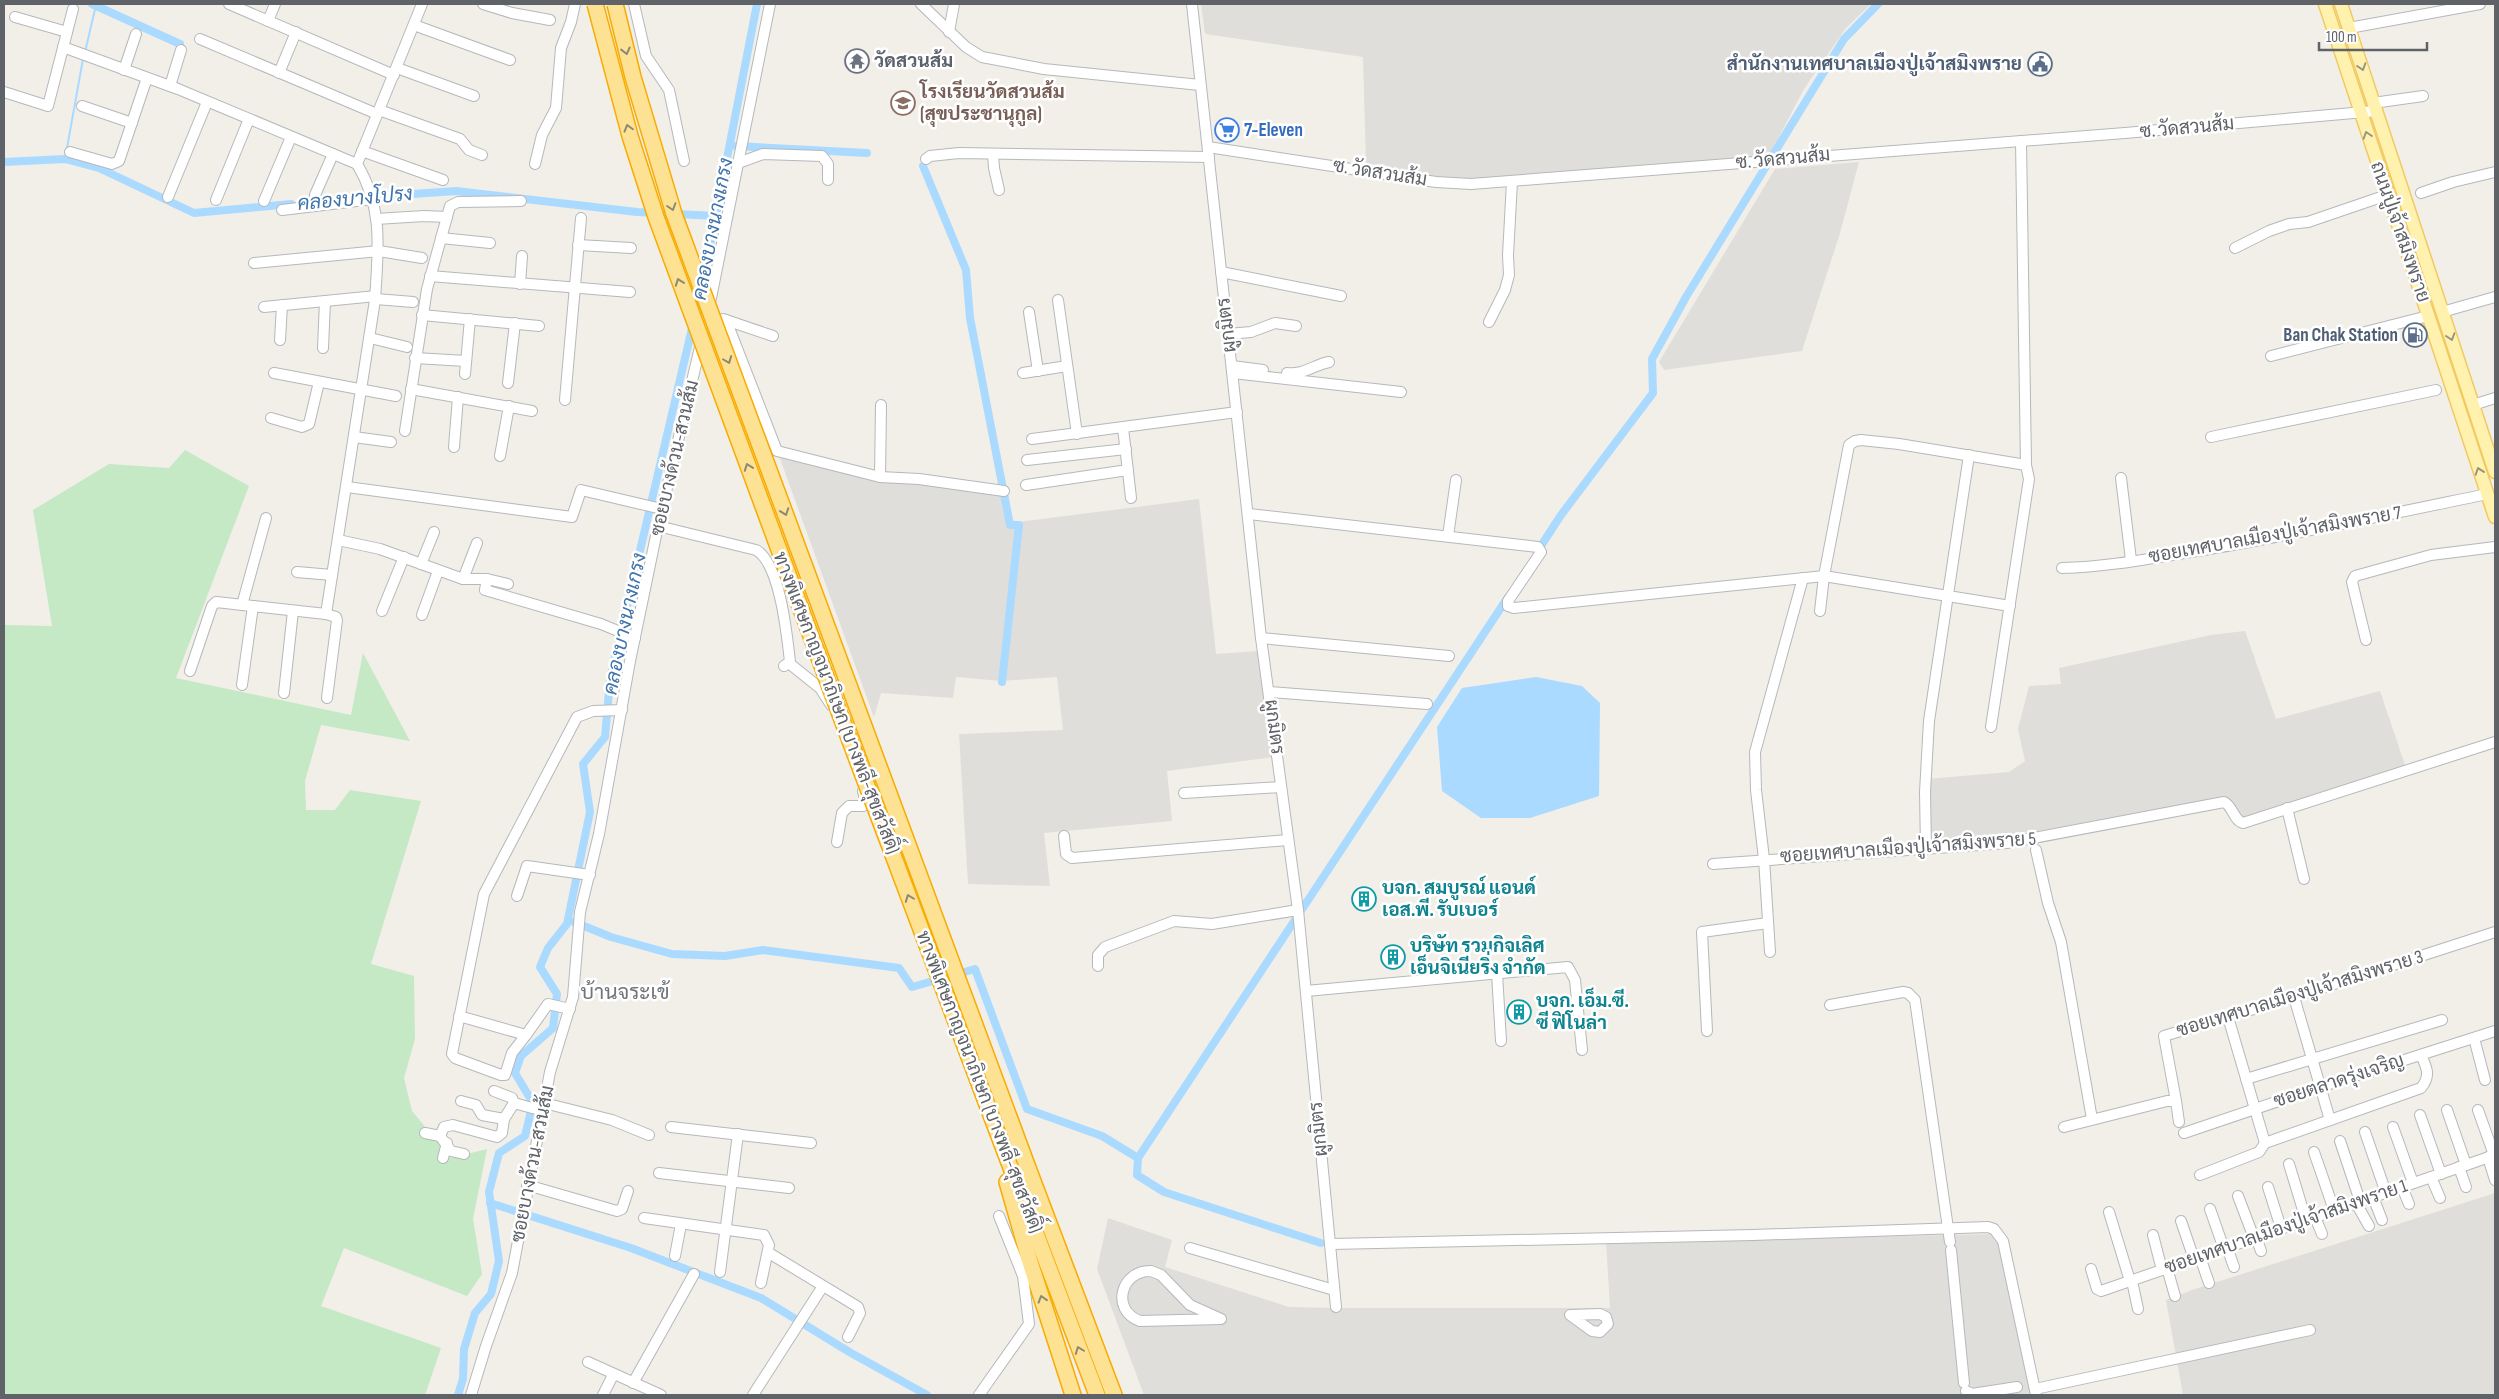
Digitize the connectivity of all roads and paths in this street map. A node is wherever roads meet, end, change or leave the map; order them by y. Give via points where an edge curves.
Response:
1 (229, 4) edge
2 (275, 4) edge
3 (422, 4) edge
4 (483, 4) edge
5 (575, 4) edge
6 (595, 4) edge
7 (615, 4) edge
8 (634, 4) edge
9 (770, 4) edge
10 (921, 4) edge
11 (954, 4) edge
12 (1192, 4) edge
13 (2325, 4) edge
14 (2341, 4) edge
15 (2480, 4) edge
16 (73, 9) dead end
17 (16, 17) dead end
18 (268, 20) junction
19 (550, 20) dead end
20 (414, 25) junction
21 (2349, 28) junction
22 (67, 32) junction
23 (296, 32) junction
24 (949, 32) junction
25 (136, 34) dead end
26 (200, 39) dead end
27 (63, 47) junction
28 (181, 50) dead end
29 (510, 60) dead end
30 (124, 70) junction
31 (395, 71) junction
32 (279, 73) junction
33 (147, 78) junction
34 (1200, 85) junction
35 (170, 86) junction
36 (4, 92) edge
37 (474, 96) dead end
38 (2423, 96) dead end
39 (207, 102) junction
40 (82, 106) dead end
41 (2375, 107) junction
42 (378, 112) junction
43 (2359, 112) junction
44 (249, 119) junction
45 (132, 123) junction
46 (291, 137) junction
47 (2021, 140) junction
48 (362, 151) junction
49 (70, 152) dead end
50 (1208, 152) junction
51 (333, 154) junction
52 (993, 154) junction
53 (482, 155) dead end
54 (926, 159) dead end
55 (684, 161) dead end
56 (738, 163) junction
57 (356, 164) junction
58 (534, 164) dead end
59 (2495, 172) edge
60 (443, 180) dead end
61 (828, 180) dead end
62 (1512, 182) junction
63 (999, 190) dead end
64 (315, 195) dead end
65 (2387, 195) junction
66 (2413, 195) junction
67 (168, 197) dead end
68 (372, 198) junction
69 (216, 200) dead end
70 (264, 201) dead end
71 (521, 202) dead end
72 (282, 210) dead end
73 (447, 217) junction
74 (581, 218) dead end
75 (376, 219) junction
76 (441, 238) junction
77 (490, 243) dead end
78 (578, 245) junction
79 (631, 248) dead end
80 (2235, 248) dead end
81 (379, 251) junction
82 (522, 256) dead end
83 (422, 258) dead end
84 (254, 263) dead end
85 (1221, 272) junction
86 (430, 276) junction
87 (520, 284) junction
88 (574, 289) junction
89 (630, 292) dead end
90 (1341, 296) dead end
91 (376, 297) junction
92 (2495, 297) edge
93 (1058, 300) dead end
94 (325, 301) junction
95 (412, 302) dead end
96 (282, 305) junction
97 (264, 307) dead end
98 (1030, 312) dead end
99 (2442, 312) junction
100 (708, 313) junction
101 (422, 315) junction
102 (2428, 316) junction
103 (470, 319) junction
104 (726, 320) junction
105 (1489, 322) dead end
106 (515, 323) junction
107 (539, 326) dead end
108 (1296, 326) dead end
109 (1228, 334) junction
110 (773, 336) dead end
111 (370, 338) junction
112 (280, 340) dead end
113 (407, 347) dead end
114 (323, 348) dead end
115 (2271, 356) dead end
116 (415, 358) junction
117 (466, 361) junction
118 (1330, 362) dead end
119 (1067, 366) junction
120 (1232, 370) junction
121 (1038, 371) junction
122 (274, 373) dead end
123 (1023, 373) dead end
124 (465, 374) dead end
125 (319, 382) junction
126 (508, 383) dead end
127 (2444, 388) junction
128 (411, 389) junction
129 (362, 390) junction
130 (1402, 392) dead end
131 (396, 396) dead end
132 (458, 397) junction
133 (2495, 398) edge
134 (565, 400) dead end
135 (881, 405) dead end
136 (2473, 405) junction
137 (509, 406) junction
138 (532, 411) dead end
139 (1237, 412) junction
140 (270, 418) dead end
141 (1123, 428) junction
142 (405, 430) dead end
143 (1077, 434) junction
144 (354, 437) junction
145 (2211, 437) dead end
146 (1032, 439) dead end
147 (391, 442) dead end
148 (454, 447) dead end
149 (1126, 449) junction
150 (1969, 455) junction
151 (500, 456) dead end
152 (1026, 460) dead end
153 (2026, 465) junction
154 (1128, 470) junction
155 (2495, 472) edge
156 (880, 477) junction
157 (2121, 478) dead end
158 (1456, 480) dead end
159 (1026, 485) dead end
160 (347, 487) junction
161 (1004, 491) dead end
162 (2491, 493) edge
163 (1131, 498) dead end
164 (654, 507) junction
165 (1249, 514) junction
166 (266, 518) dead end
167 (2495, 518) edge
168 (658, 526) junction
169 (434, 532) dead end
170 (1448, 536) junction
171 (338, 540) junction
172 (477, 543) dead end
173 (2495, 547) edge
174 (404, 557) junction
175 (2131, 560) junction
176 (421, 564) junction
177 (2062, 568) dead end
178 (438, 571) junction
179 (297, 572) dead end
180 (332, 575) junction
181 (1824, 576) junction
182 (1802, 578) junction
183 (463, 579) junction
184 (487, 579) junction
185 (508, 584) dead end
186 (1948, 596) junction
187 (248, 605) junction
188 (2010, 606) junction
189 (326, 610) junction
190 (293, 611) junction
191 (382, 611) dead end
192 (1820, 611) dead end
193 (422, 615) dead end
194 (631, 636) junction
195 (1261, 638) junction
196 (2366, 640) dead end
197 (1449, 656) dead end
198 (190, 671) dead end
199 (242, 685) dead end
200 (1270, 692) junction
201 (284, 693) dead end
202 (327, 698) dead end
203 (1427, 704) dead end
204 (620, 710) junction
205 (1991, 727) dead end
206 (2495, 742) edge
207 (1281, 787) junction
208 (1184, 793) dead end
209 (2287, 808) junction
210 (1064, 836) dead end
211 (1288, 840) junction
212 (837, 842) dead end
213 (1926, 850) junction
214 (2036, 850) dead end
215 (1764, 859) junction
216 (1713, 864) dead end
217 (586, 875) junction
218 (2304, 880) dead end
219 (517, 896) dead end
220 (1298, 912) junction
221 (1768, 923) junction
222 (2495, 932) edge
223 (1770, 952) dead end
224 (1098, 966) dead end
225 (1496, 974) junction
226 (1306, 992) junction
227 (2294, 997) junction
228 (1830, 1004) dead end
229 (568, 1009) junction
230 (459, 1016) junction
231 (2228, 1017) junction
232 (2442, 1020) dead end
233 (1707, 1031) dead end
234 (2495, 1031) edge
235 (526, 1035) junction
236 (2474, 1038) junction
237 (1501, 1041) dead end
238 (1582, 1050) dead end
239 (2421, 1055) junction
240 (2312, 1059) junction
241 (2246, 1078) junction
242 (2485, 1080) dead end
243 (2320, 1087) junction
244 (494, 1091) dead end
245 (461, 1101) dead end
246 (2176, 1101) junction
247 (518, 1105) junction
248 (988, 1107) junction
249 (541, 1108) junction
250 (2254, 1108) junction
251 (2446, 1110) dead end
252 (2478, 1110) dead end
253 (2420, 1115) dead end
254 (504, 1119) junction
255 (2092, 1120) junction
256 (2330, 1120) junction
257 (2179, 1122) dead end
258 (2064, 1127) dead end
259 (2393, 1127) dead end
260 (671, 1128) dead end
261 (425, 1132) dead end
262 (2365, 1132) dead end
263 (2184, 1133) dead end
264 (738, 1134) junction
265 (649, 1135) dead end
266 (443, 1139) junction
267 (2340, 1141) dead end
268 (2265, 1142) junction
269 (811, 1144) dead end
270 (2314, 1152) dead end
271 (464, 1154) dead end
272 (2492, 1156) edge
273 (443, 1158) dead end
274 (2289, 1164) dead end
275 (2463, 1166) junction
276 (659, 1173) dead end
277 (2200, 1175) dead end
278 (2436, 1175) junction
279 (2495, 1180) edge
280 (731, 1181) junction
281 (2413, 1183) junction
282 (527, 1185) junction
283 (2268, 1187) dead end
284 (2402, 1187) junction
285 (2466, 1187) dead end
286 (789, 1188) dead end
287 (628, 1191) dead end
288 (2386, 1192) junction
289 (2238, 1196) dead end
290 (2373, 1197) junction
291 (2440, 1198) dead end
292 (2358, 1202) junction
293 (2410, 1204) dead end
294 (2210, 1209) dead end
295 (2334, 1210) junction
296 (2109, 1212) dead end
297 (999, 1216) dead end
298 (644, 1218) dead end
299 (2311, 1218) junction
300 (2382, 1220) dead end
301 (2181, 1221) dead end
302 (680, 1224) junction
303 (2369, 1226) dead end
304 (2281, 1228) junction
305 (725, 1229) junction
306 (1948, 1229) junction
307 (2322, 1234) dead end
308 (2153, 1235) dead end
309 (2255, 1237) junction
310 (1331, 1244) junction
311 (1190, 1248) dead end
312 (2225, 1248) junction
313 (2260, 1251) dead end
314 (769, 1253) junction
315 (676, 1256) dead end
316 (2197, 1258) junction
317 (2234, 1267) dead end
318 (2091, 1269) dead end
319 (2165, 1269) junction
320 (720, 1272) dead end
321 (694, 1274) dead end
322 (2131, 1281) junction
323 (761, 1283) dead end
324 (2209, 1283) dead end
325 (823, 1286) junction
326 (1334, 1290) junction
327 (2175, 1296) dead end
328 (1076, 1297) junction
329 (1336, 1307) dead end
330 (2138, 1309) dead end
331 (1222, 1319) joint
332 (2310, 1330) dead end
333 (848, 1337) dead end
334 (588, 1362) dead end
335 (613, 1375) junction
336 (633, 1383) junction
337 (2017, 1387) dead end
338 (2035, 1392) edge
339 (471, 1395) edge
340 (603, 1395) edge
341 (661, 1395) edge
342 (753, 1395) edge
343 (979, 1395) edge
344 (1073, 1395) edge
345 (1097, 1395) edge
346 (1114, 1395) edge
347 (1123, 1395) edge

1 - 18 street
2 - 18 street
3 - 20 street
4 - 19 street
5 - 58 street via 561,48 556,108 542,135
248 -> 6 highway, ทางพิเศษกาญจนาภิเษก (บางพลี-สุขสวัสดิ์), bridge via 656,217 630,136
7 -> 328 highway, ทางพิเศษกาญจนาภิเษก (บางพลี-สุขสวัสดิ์), bridge via 674,214
8 - 55 street via 646,56 669,90
9 - 56 street, ซอยบางด้วน-สวนส้ม
10 - 24 street
11 - 24 street
12 - 34 street, ผูกมิตร
13 - 43 main road, ถนนปู่เจ้าสมิงพราย
14 - 21 main road, ถนนปู่เจ้าสมิงพราย
15 - 21 street
16 - 22 street
17 - 22 street
18 - 23 street
20 - 29 street
20 - 31 street
21 -> 41 main road, ถนนปู่เจ้าสมิงพราย
22 - 27 street
23 - 31 street
23 - 32 street
24 - 34 street via 975,54 1010,63 1095,76
25 - 30 street
26 - 32 street
27 - 30 street
27 - 36 street via 48,106
28 - 35 street
30 - 33 street
31 - 37 street
31 - 42 street
32 - 42 street
33 - 35 street
33 - 45 street
34 - 50 street, ผูกมิตร
35 - 39 street
38 - 41 street, ซ. วัดสวนส้ม
39 - 44 street
39 - 67 street
40 - 45 street
41 - 43 street, ซ. วัดสวนส้ม
41 - 66 main road, ถนนปู่เจ้าสมิงพราย
42 - 48 street
42 - 53 street via 460,139 469,150
43 - 47 street, ซ. วัดสวนส้ม
65 -> 43 main road, ถนนปู่เจ้าสมิงพราย
44 - 46 street
44 - 69 street
45 - 49 street via 121,159 117,162 112,164
46 - 51 street
46 - 70 street
47 - 62 street, ซ. วัดสวนส้ม
47 - 153 street
48 - 57 street
48 - 60 street
50 - 52 street, ซ. วัดสวนส้ม
50 - 62 street, ซ. วัดสวนส้ม via 1436,182
50 - 85 street, ผูกมิตร
51 - 57 street
51 - 64 street
52 - 54 street, ซ. วัดสวนส้ม via 930,156
52 - 63 street
56 - 61 street via 763,154 822,156 828,164
56 - 100 street, ซอยบางด้วน-สวนส้ม
57 - 68 street
59 - 66 street
62 - 105 street via 1510,275
65 - 80 street via 2308,222 2276,228
65 - 102 main road, ถนนปู่เจ้าสมิงพราย
66 - 99 main road, ถนนปู่เจ้าสมิงพราย
68 - 72 street
68 - 75 street
71 - 73 street via 455,202 450,206
73 - 75 street
73 - 76 street
74 - 78 street
75 - 81 street
76 - 77 street
76 - 86 street
78 - 79 street
78 - 88 street
81 - 83 street
81 - 84 street
81 - 91 street
82 - 87 street
85 - 90 street
85 - 109 street, ผูกมิตร
86 - 87 street
86 - 101 street
87 - 88 street
88 - 89 street
88 - 134 street
91 - 94 street
91 - 95 street
91 - 111 street
92 - 99 street
93 - 119 street
94 - 96 street
94 - 114 street
96 - 97 street
96 - 112 street
98 - 121 street
99 - 102 main road
99 -> 136 main road, ถนนปู่เจ้าสมิงพราย
100 - 104 street
100 - 164 street, ซอยบางด้วน-สวนส้ม
101 - 103 street
101 - 116 street
102 - 115 street
102 - 127 main road, ถนนปู่เจ้าสมิงพราย
103 - 106 street
103 - 117 street
104 - 110 street
104 - 156 street via 778,451
106 - 107 street
106 - 126 street
108 - 109 street via 1275,323 1251,332
109 - 120 street, ผูกมิตร
111 - 113 street
111 - 129 street
116 - 117 street
116 - 128 street
117 - 124 street
118 - 120 street via 1310,367 1298,375
119 - 121 street
119 - 143 street
120 - 130 street
120 - 139 street, ผูกมิตร
121 - 123 street
122 - 125 street
125 - 129 street
125 - 140 street via 309,424 302,426
127 - 145 street
162 -> 127 main road, ถนนปู่เจ้าสมิงพราย
128 - 132 street
128 - 142 street
129 - 131 street
129 - 144 street
132 - 137 street
132 - 148 street
133 - 136 street
135 - 156 street
136 - 155 main road, ถนนปู่เจ้าสมิงพราย
137 - 138 street
137 - 151 street
139 - 141 street
139 - 165 street, ผูกมิตร
141 - 143 street
141 - 149 street
143 - 146 street
144 - 147 street
144 - 160 street
149 - 152 street
149 - 154 street
150 - 153 street
150 - 181 street via 1899,444 1852,442
150 - 186 street
153 - 188 street via 2029,479
154 - 159 street
154 - 163 street
156 - 161 street
157 - 175 street
158 - 170 street
160 - 164 street via 572,517 581,490
160 - 171 street
162 - 167 main road, ถนนปู่เจ้าสมิงพราย
162 - 175 street, ซอยเทศบาลเมืองปู่เจ้าสมิงพราย 7 via 2268,539
164 - 168 street, ซอยบางด้วน-สวนส้ม
165 - 170 street
165 - 195 street, ผูกมิตร
166 - 187 street
168 - 194 street, ซอยบางด้วน-สวนส้ม
168 - 212 street via 763,554 781,595 787,665 820,688 830,703 867,800 863,806 845,808
169 - 176 street
170 - 182 street via 1540,548 1541,552 1508,601 1508,606 1514,608
171 - 174 street
171 - 180 street
172 - 183 street
173 - 196 street via 2430,555 2355,576 2352,582
174 - 176 street
174 - 191 street
175 - 177 street, ซอยเทศบาลเมืองปู่เจ้าสมิงพราย 7
176 - 178 street
178 - 183 street
178 - 193 street
179 - 180 street
180 - 189 street
181 - 182 street
181 - 186 street
181 - 192 street
182 - 215 street via 1756,752 1756,790
183 - 184 street
184 - 185 street
184 - 194 street via 485,590
186 - 188 street
186 - 213 street via 1929,721
187 - 190 street
187 - 198 street via 213,604
187 - 199 street
188 - 205 street
189 - 190 street
189 - 202 street via 337,620
190 - 201 street
194 - 204 street, ซอยบางด้วน-สวนส้ม
195 - 197 street
195 - 200 street, ผูกมิตร
200 - 203 street
200 - 207 street, ผูกมิตร
204 - 217 street, ซอยบางด้วน-สวนส้ม
204 - 230 street via 605,710 577,718 483,899
206 - 209 street, ซอยเทศบาลเมืองปู่เจ้าสมิงพราย 5
207 - 208 street
207 - 211 street, ผูกมิตร
209 - 213 street, ซอยเทศบาลเมืองปู่เจ้าสมิงพราย 5 via 2244,823 2238,821 2224,802 2048,837
209 - 218 street
210 - 211 street via 1066,854 1072,858
211 - 220 street, ผูกมิตร
213 - 215 street, ซอยเทศบาลเมืองปู่เจ้าสมิงพราย 5
214 - 255 street via 2061,942
215 - 216 street, ซอยเทศบาลเมืองปู่เจ้าสมิงพราย 5
215 - 221 street
217 - 219 street via 527,866
217 - 229 street, ซอยบางด้วน-สวนส้ม
220 - 224 street via 1212,924 1174,921 1105,947 1098,955
220 - 226 street, ผูกมิตร
221 - 223 street
221 - 233 street via 1702,932
222 - 227 street, ซอยเทศบาลเมืองปู่เจ้าสมิงพราย 3
225 - 226 street
225 - 237 street
225 - 238 street via 1571,969
226 - 310 street, ผูกมิตร
227 - 231 street, ซอยเทศบาลเมืองปู่เจ้าสมิงพราย 3
227 - 240 street
228 - 306 street via 1902,992 1914,1000
229 - 235 street via 550,1004
229 - 249 street, ซอยบางด้วน-สวนส้ม
230 - 235 street
230 - 235 street via 453,1057 501,1075 505,1075 512,1053
231 - 241 street
231 - 246 street, ซอยเทศบาลเมืองปู่เจ้าสมิงพราย 3 via 2164,1036
232 - 240 street
234 - 236 street, ซอยตลาดรุ่งเจริญ
236 - 239 street, ซอยตลาดรุ่งเจริญ
236 - 242 street
239 - 243 street, ซอยตลาดรุ่งเจริญ
239 - 256 street via 2428,1075 2421,1088
240 - 241 street
240 - 243 street
241 - 250 street
243 - 250 street, ซอยตลาดรุ่งเจริญ
243 - 256 street
244 - 247 street via 512,1098
245 - 254 street via 476,1105 482,1115
246 - 255 street
246 - 257 street
247 - 249 street
247 - 254 street
344 -> 248 highway via 1022,1234
345 -> 248 highway, ทางพิเศษกาญจนาภิเษก (บางพลี-สุขสวัสดิ์)
249 - 265 street via 612,1120
249 - 282 street, ซอยบางด้วน-สวนส้ม
250 - 263 street, ซอยตลาดรุ่งเจริญ
250 - 268 street
251 - 275 street
252 - 272 street
253 - 278 street
254 - 266 street via 502,1133 497,1137 453,1125 444,1127
255 - 258 street
256 - 268 street
259 - 281 street
260 - 264 street
261 - 266 street
262 - 288 street
264 - 269 street
264 - 280 street
266 - 271 street via 451,1151
266 - 273 street
267 - 292 street
268 - 277 street via 2259,1152
270 - 295 street
272 - 275 street, ซอยเทศบาลเมืองปู่เจ้าสมิงพราย 1
272 - 279 street
274 - 299 street
275 - 278 street, ซอยเทศบาลเมืองปู่เจ้าสมิงพราย 1
275 - 285 street
276 - 280 street
278 - 281 street, ซอยเทศบาลเมืองปู่เจ้าสมิงพราย 1
278 - 291 street
280 - 286 street
280 - 305 street
281 - 284 street, ซอยเทศบาลเมืองปู่เจ้าสมิงพราย 1
282 - 287 street via 617,1212 622,1209
282 - 339 street, ซอยบางด้วน-สวนส้ม via 512,1273
283 - 304 street
284 - 288 street, ซอยเทศบาลเมืองปู่เจ้าสมิงพราย 1
284 - 293 street
288 - 290 street, ซอยเทศบาลเมืองปู่เจ้าสมิงพราย 1
289 - 309 street
290 - 292 street, ซอยเทศบาลเมืองปู่เจ้าสมิงพราย 1
290 - 300 street
292 - 295 street, ซอยเทศบาลเมืองปู่เจ้าสมิงพราย 1
292 - 303 street
294 - 312 street
295 - 299 street, ซอยเทศบาลเมืองปู่เจ้าสมิงพราย 1
296 - 322 street
297 - 343 street via 1023,1276 1029,1324
298 - 302 street
299 - 304 street, ซอยเทศบาลเมืองปู่เจ้าสมิงพราย 1
299 - 307 street
301 - 316 street
302 - 305 street
302 - 315 street
304 - 309 street, ซอยเทศบาลเมืองปู่เจ้าสมิงพราย 1
305 - 314 street via 764,1235
305 - 320 street
306 - 310 street
306 - 337 street via 1965,1387 1972,1394
306 - 338 street via 1994,1229 2003,1241
308 - 319 street
309 - 312 street, ซอยเทศบาลเมืองปู่เจ้าสมิงพราย 1
309 - 313 street
310 - 326 street, ผูกมิตร
311 - 326 street
312 - 316 street, ซอยเทศบาลเมืองปู่เจ้าสมิงพราย 1
312 - 317 street
314 - 323 street
314 - 325 street
316 - 319 street, ซอยเทศบาลเมืองปู่เจ้าสมิงพราย 1
316 - 324 street
318 - 322 street, ซอยเทศบาลเมืองปู่เจ้าสมิงพราย 1 via 2100,1291
319 - 322 street, ซอยเทศบาลเมืองปู่เจ้าสมิงพราย 1
319 - 327 street
321 - 336 street
322 - 330 street
325 - 333 street via 858,1307 860,1312
325 - 342 street
326 - 329 street, ผูกมิตร
328 - 346 highway, ทางพิเศษกาญจนาภิเษก (บางพลี-สุขสวัสดิ์)
328 - 347 highway
331 - 331 street via 1140,1321 1123,1307 1122,1292 1134,1275 1151,1270 1162,1275 1190,1305
332 - 338 street
334 - 335 street
335 - 336 street
335 - 340 street
336 - 341 street

